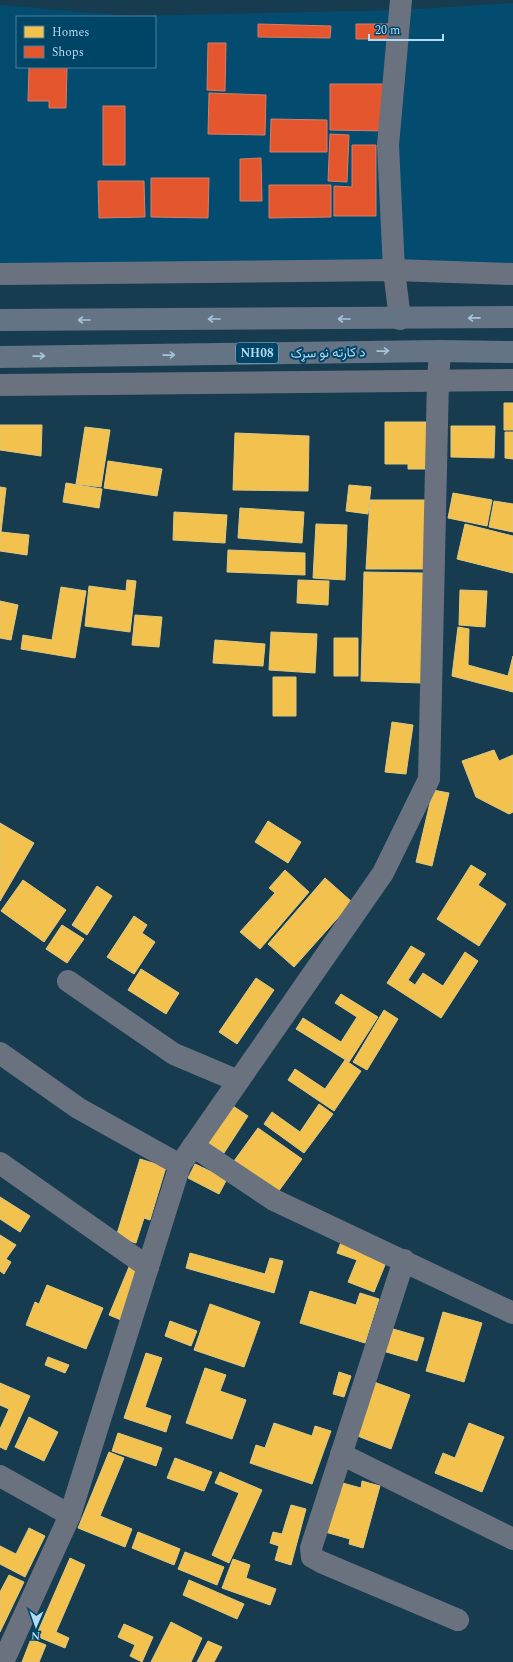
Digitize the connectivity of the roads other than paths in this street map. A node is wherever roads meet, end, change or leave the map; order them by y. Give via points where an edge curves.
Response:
1 (401, 0) edge
2 (394, 270) junction
3 (0, 274) edge
4 (513, 274) edge
5 (513, 317) edge
6 (400, 319) junction
7 (0, 320) edge
8 (440, 351) junction
9 (513, 352) edge
10 (0, 357) edge
11 (438, 380) junction
12 (513, 380) edge
13 (0, 386) edge
14 (68, 981) dead end
15 (0, 1053) edge
16 (238, 1082) junction
17 (193, 1146) junction
18 (0, 1163) edge
19 (180, 1165) junction
20 (404, 1260) junction
21 (148, 1267) junction
22 (513, 1313) edge
23 (341, 1454) junction
24 (0, 1476) edge
25 (70, 1515) junction
26 (513, 1539) edge
27 (458, 1620) dead end
28 (3, 1662) edge

1 - 2 street via 388,145
2 - 3 street
2 - 4 street
2 - 6 street
5 -> 6 highway
6 -> 7 highway
8 - 9 highway, د کارته نو سړک / NH08
10 -> 8 highway, د کارته نو سړک / NH08
8 - 11 street
11 - 12 street
11 - 13 street
11 - 16 street via 429,779 383,873
14 - 16 street via 174,1054
15 - 19 street via 78,1108
16 - 17 street
17 - 19 street
17 - 20 street via 274,1200
18 - 21 street
19 - 21 street
20 - 22 street
20 - 23 street
21 - 25 street
23 - 26 street
23 - 27 street via 310,1548 312,1557
24 - 25 street
25 - 28 street

